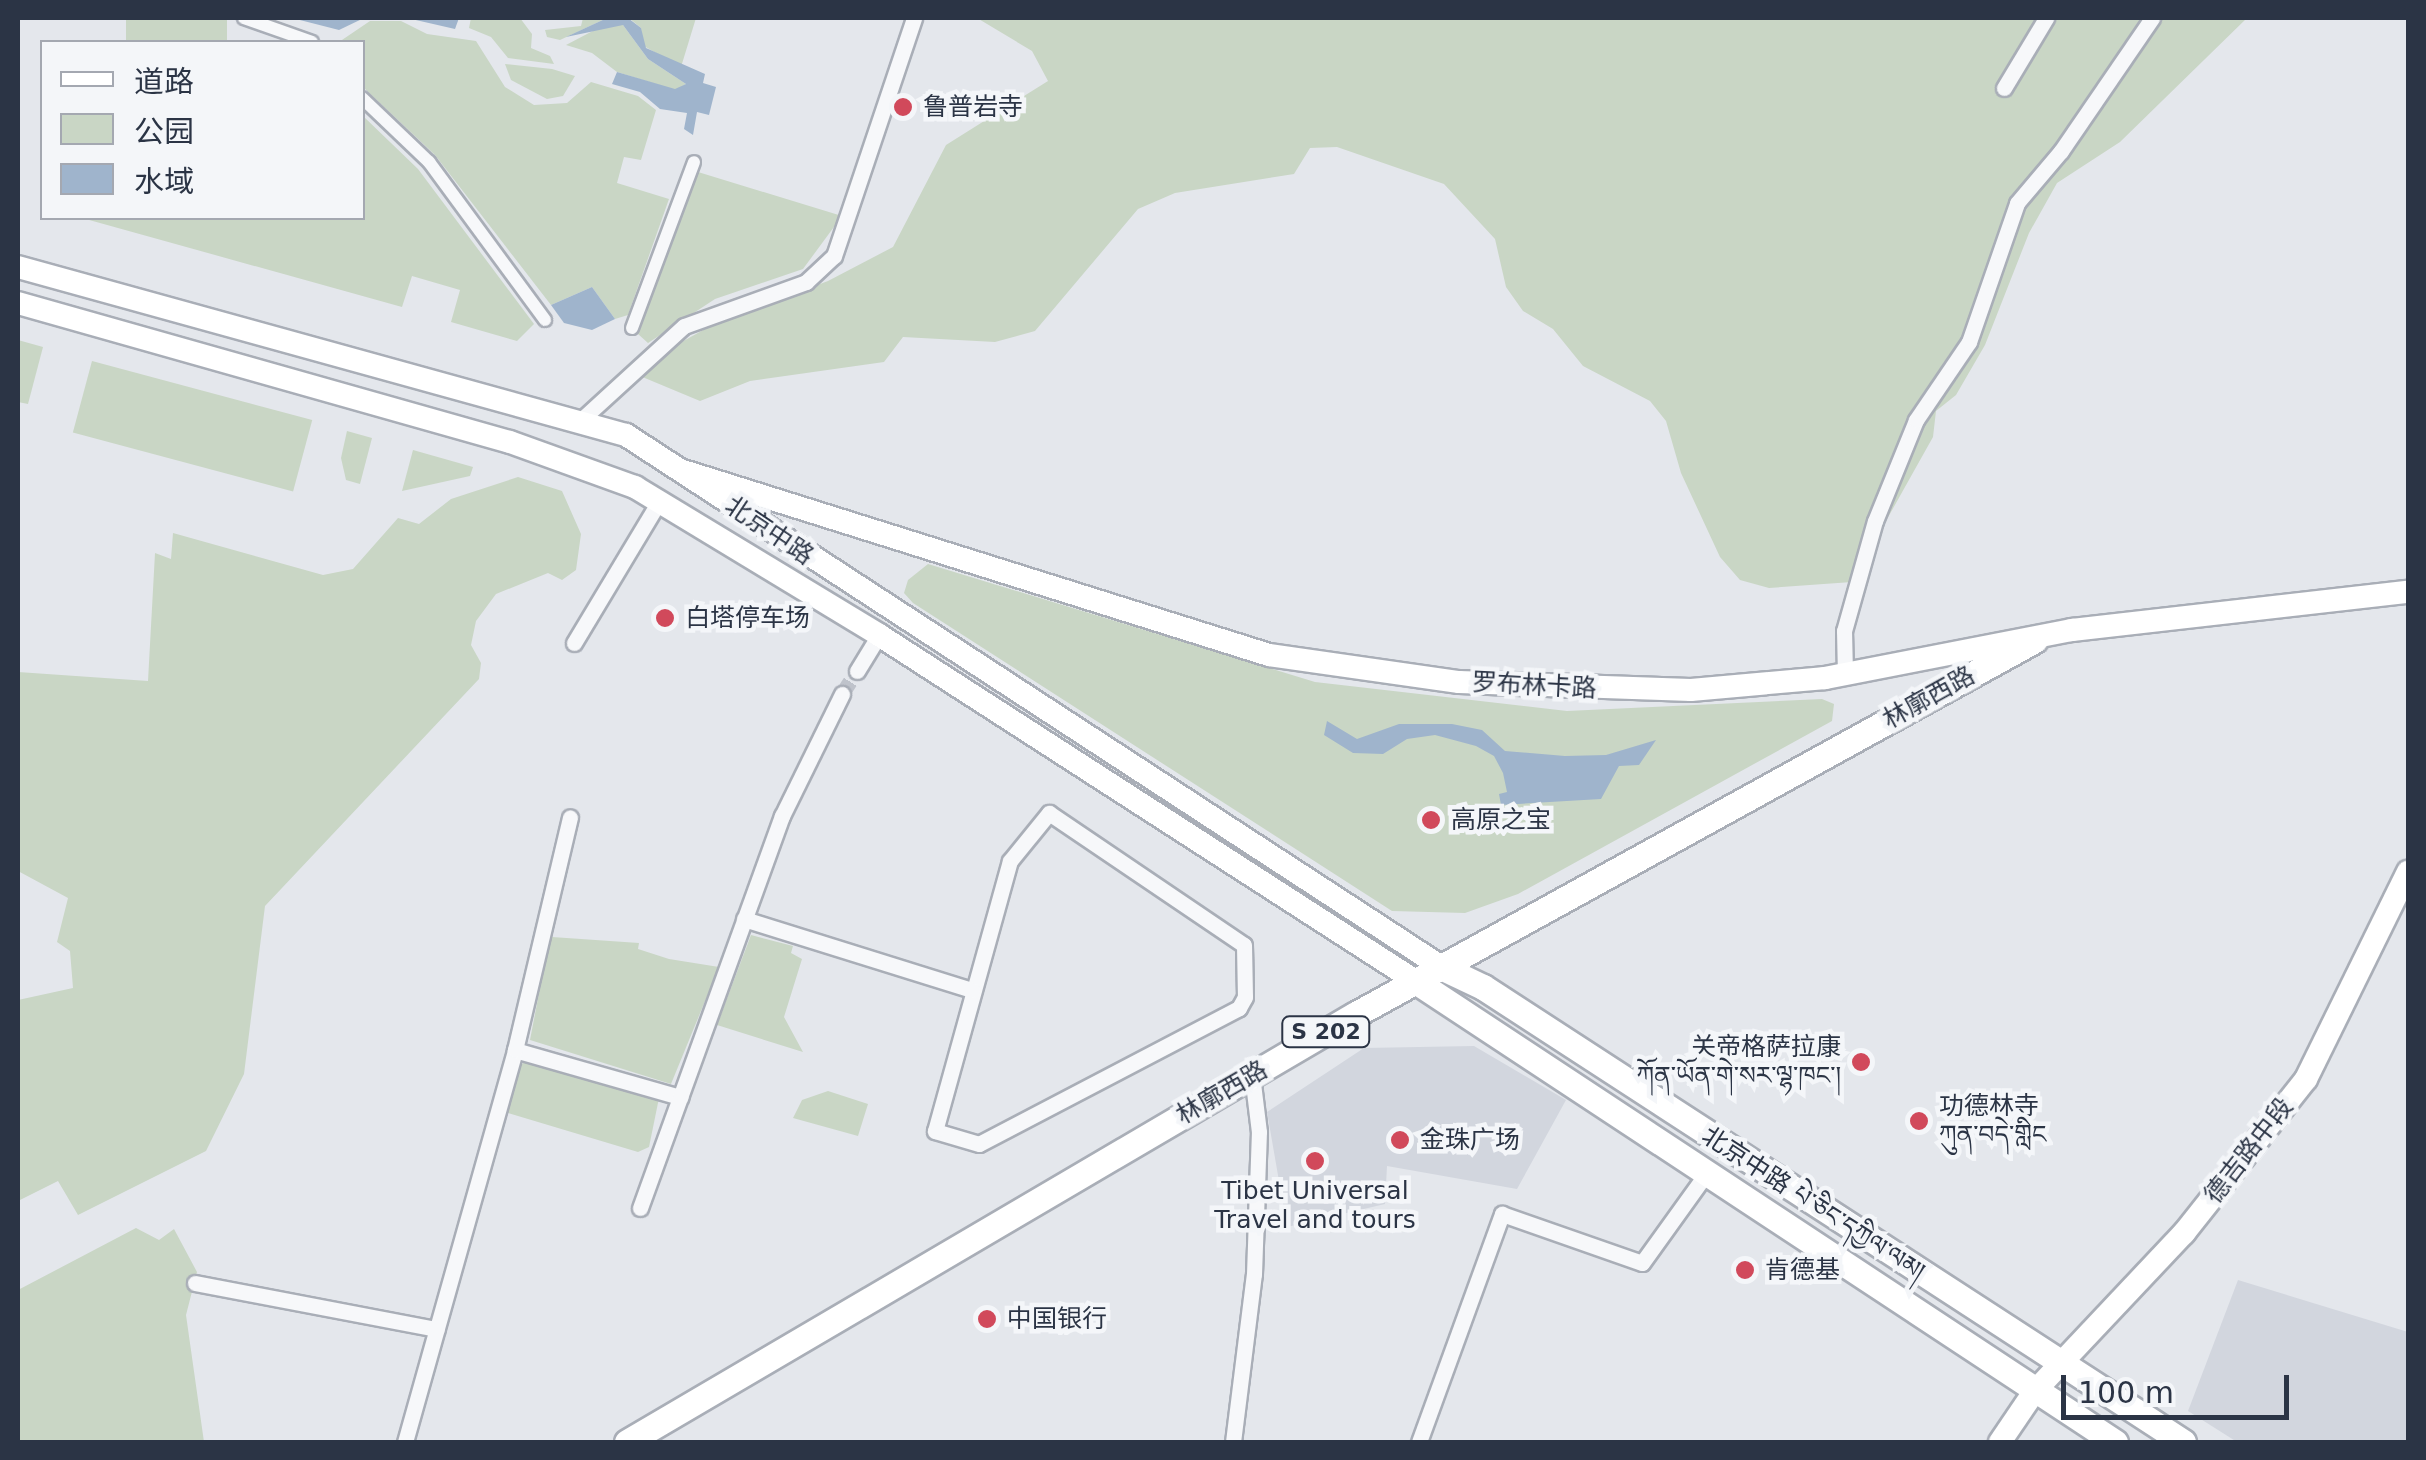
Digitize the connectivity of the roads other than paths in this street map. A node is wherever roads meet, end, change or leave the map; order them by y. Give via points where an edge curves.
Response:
1 (244, 18) edge
2 (914, 18) edge
3 (2046, 18) edge
4 (2152, 18) edge
5 (306, 40) edge
6 (2004, 88) dead end
7 (365, 101) edge
8 (694, 162) dead end
9 (18, 267) edge
10 (18, 303) edge
11 (545, 320) dead end
12 (632, 328) dead end
13 (581, 420) junction
14 (683, 471) junction
15 (660, 500) junction
16 (2408, 592) edge
17 (879, 634) junction
18 (2035, 640) junction
19 (574, 643) dead end
20 (856, 671) tunnel mouth
21 (1845, 674) junction
22 (842, 694) tunnel mouth
23 (570, 817) dead end
24 (2408, 872) edge
25 (744, 919) junction
26 (1442, 968) junction
27 (1416, 982) junction
28 (972, 990) junction
29 (515, 1050) junction
30 (1252, 1076) junction
31 (680, 1097) junction
32 (1706, 1174) junction
33 (640, 1208) dead end
34 (194, 1283) dead end
35 (437, 1328) junction
36 (2059, 1366) junction
37 (2034, 1392) junction
38 (405, 1442) edge
39 (626, 1442) edge
40 (1233, 1442) edge
41 (1419, 1442) edge
42 (2000, 1442) edge
43 (2115, 1442) edge
44 (2183, 1442) edge

1 - 5 street
2 - 13 street via 834,256 806,282 684,326
3 - 6 street
4 - 21 street via 2017,203 1970,342 1916,420 1875,521 1844,631
7 - 11 street via 428,162
8 - 12 street
9 - 13 main road, 北京中路 via 517,410
10 - 15 main road, 北京中路 via 510,442
13 - 14 main road, 北京中路 via 626,435
14 - 21 main road, 罗布林卡路 via 1270,655 1355,672 1600,690 1691,690
14 - 26 main road, 北京中路
15 - 17 main road, 北京中路
15 - 19 street
16 - 18 main road, 罗布林卡路
17 - 20 street
17 - 27 main road, 北京中路
18 - 21 main road, 罗布林卡路
18 - 26 main road, 林廓西路 / S 202
22 - 25 street via 782,816
23 - 29 street
24 - 36 main road, 德吉路中段 via 2306,1078 2184,1233
25 - 28 street
25 - 31 street
26 - 27 main road, 林廓西路 / S 202
26 - 36 main road, 北京中路 པེ་ཅིང་དཀྱིལ་ལམ། via 1483,988
27 - 30 main road, 林廓西路 / S 202
27 - 32 main road, 北京中路 པེ་ཅིང་དཀྱིལ་ལམ།
28 - 28 street via 1010,861 1049,813 1244,945 1248,973 1240,1008 979,1144 935,1131
29 - 31 street
29 - 35 street
30 - 39 main road, 林廓西路 / S 202
30 - 40 street via 1259,1132 1254,1274
31 - 33 street
32 - 37 main road, 北京中路 པེ་ཅིང་དཀྱིལ་ལམ།
32 - 41 street via 1642,1263 1502,1214
34 - 35 street
35 - 38 street
36 - 37 main road, 德吉路中段
36 - 44 main road, 北京中路 པེ་ཅིང་དཀྱིལ་ལམ།
37 - 42 main road, 德吉路中段
37 - 43 main road, 北京中路 པེ་ཅིང་དཀྱིལ་ལམ།

